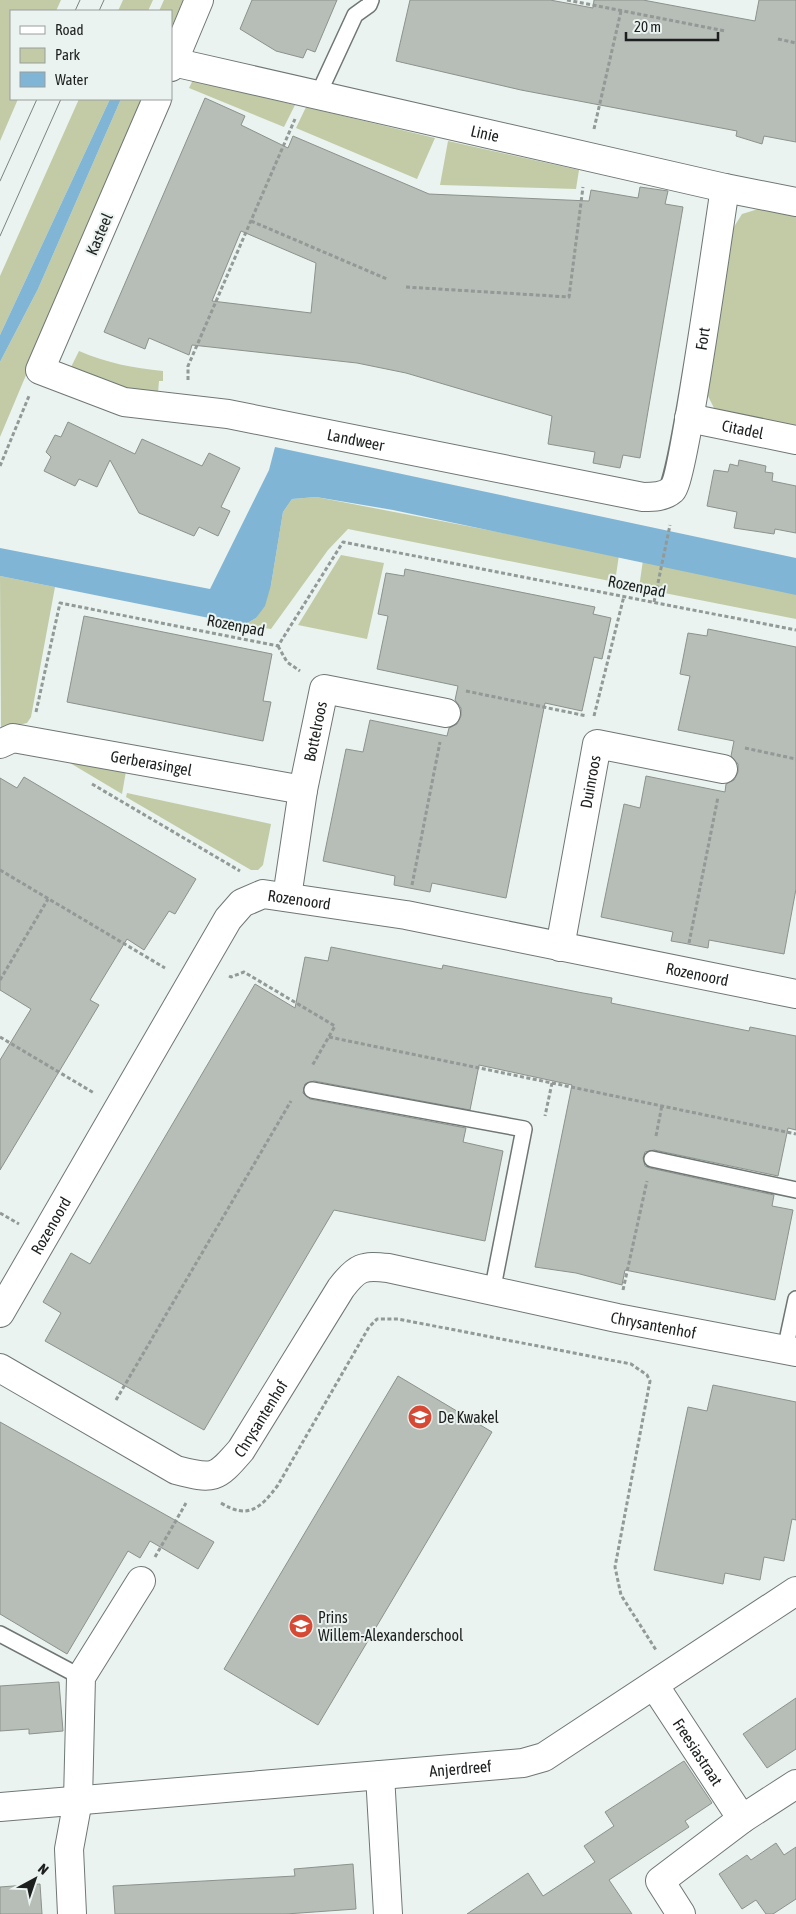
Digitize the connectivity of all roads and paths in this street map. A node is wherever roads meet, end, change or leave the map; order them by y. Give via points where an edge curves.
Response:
1 (198, 0) edge
2 (371, 0) edge
3 (568, 0) edge
4 (621, 11) junction
5 (725, 31) dead end
6 (778, 39) dead end
7 (796, 43) edge
8 (172, 64) edge
9 (312, 94) junction
10 (157, 100) edge
11 (587, 157) junction
12 (725, 188) junction
13 (796, 202) edge
14 (251, 221) junction
15 (387, 279) dead end
16 (406, 286) dead end
17 (40, 370) junction
18 (186, 409) junction
19 (689, 418) junction
20 (796, 440) edge
21 (0, 466) edge
22 (672, 502) junction
23 (624, 596) junction
24 (654, 602) junction
25 (796, 630) edge
26 (446, 713) junction
27 (29, 741) junction
28 (0, 744) edge
29 (796, 759) edge
30 (723, 769) junction
31 (87, 781) dead end
32 (303, 790) junction
33 (0, 870) edge
34 (275, 896) junction
35 (48, 899) junction
36 (406, 916) junction
37 (560, 947) junction
38 (684, 970) junction
39 (198, 973) junction
40 (0, 980) edge
41 (796, 994) edge
42 (0, 1037) edge
43 (329, 1037) junction
44 (310, 1069) dead end
45 (552, 1083) junction
46 (312, 1090) dead end
47 (296, 1093) dead end
48 (662, 1105) junction
49 (119, 1107) junction
50 (524, 1129) junction
51 (796, 1134) edge
52 (652, 1159) junction
53 (796, 1190) edge
54 (492, 1292) junction
55 (796, 1299) edge
56 (0, 1313) edge
57 (617, 1318) junction
58 (791, 1351) edge
59 (0, 1368) edge
60 (101, 1427) junction
61 (201, 1476) junction
62 (142, 1581) joint
63 (796, 1591) edge
64 (0, 1634) edge
65 (81, 1678) junction
66 (663, 1679) junction
67 (380, 1775) junction
68 (796, 1784) edge
69 (78, 1800) junction
70 (0, 1807) edge
71 (742, 1819) junction
72 (72, 1914) edge
73 (388, 1914) edge
74 (681, 1914) edge

1 - 8 street
2 - 9 lane via 355,15
3 - 4 path
4 - 5 path
4 - 11 path
6 - 7 path
8 - 9 street, Linie
9 - 11 street, Linie
9 - 14 path
10 - 17 street, Kasteel
11 - 12 street, Linie
11 - 16 path via 569,297
12 - 13 street, Linie
12 - 19 street, Fort
14 - 15 path
14 - 18 path via 188,366
17 - 18 street, Landweer via 124,402
17 - 21 path
18 - 22 street, Landweer via 228,414 643,497 659,496
19 - 20 street, Citadel
19 - 22 street, Fort
22 - 24 path
23 - 24 path, Rozenpad
23 - 26 path via 594,717 450,688
23 - 27 path, Rozenpad via 343,542 278,646 60,602
24 - 25 path, Rozenpad
26 - 32 street, Bottelroos via 324,689
26 - 36 path
27 - 28 street, Gerberasingel via 13,738
27 - 32 street, Gerberasingel
29 - 30 path via 728,744
30 - 37 street, Duinroos via 597,744
30 - 38 path
31 - 34 path via 254,880
32 - 34 street, Bottelroos
33 - 35 path
34 - 36 street, Rozenoord
34 - 39 street, Rozenoord via 242,903 228,919
35 - 39 path
35 - 40 path
36 - 37 street, Rozenoord
37 - 38 street, Rozenoord
38 - 41 street, Rozenoord
39 - 43 path via 231,977 244,972 335,1026
39 - 49 street, Rozenoord
42 - 49 path
43 - 44 path
43 - 45 path
45 - 48 path
45 - 50 path via 541,1131
46 - 50 lane
47 - 60 path
48 - 51 path
48 - 52 path
49 - 56 street, Rozenoord
50 - 54 lane
52 - 53 lane
52 - 57 path
54 - 57 street, Chrysantenhof
54 - 61 street, Chrysantenhof via 388,1268 368,1266 353,1272 241,1450 222,1472
55 - 58 lane, Chrysantenhof
57 - 58 street, Chrysantenhof
59 - 60 street, Chrysantenhof
60 - 61 street, Chrysantenhof via 176,1470
61 - 62 path
61 - 66 path via 221,1502 233,1510 249,1510 262,1505 278,1484 369,1327 377,1319 398,1318 631,1364 647,1375 649,1386 615,1567 621,1595
62 - 65 street
63 - 66 street, Anjerdreef
64 - 65 lane
65 - 69 street
66 - 67 street, Anjerdreef via 544,1757 523,1762
66 - 71 street, Freesiastraat
67 - 69 street, Anjerdreef
67 - 73 street
68 - 71 street
69 - 70 street, Anjerdreef
69 - 72 street via 69,1849
71 - 74 street via 660,1881

